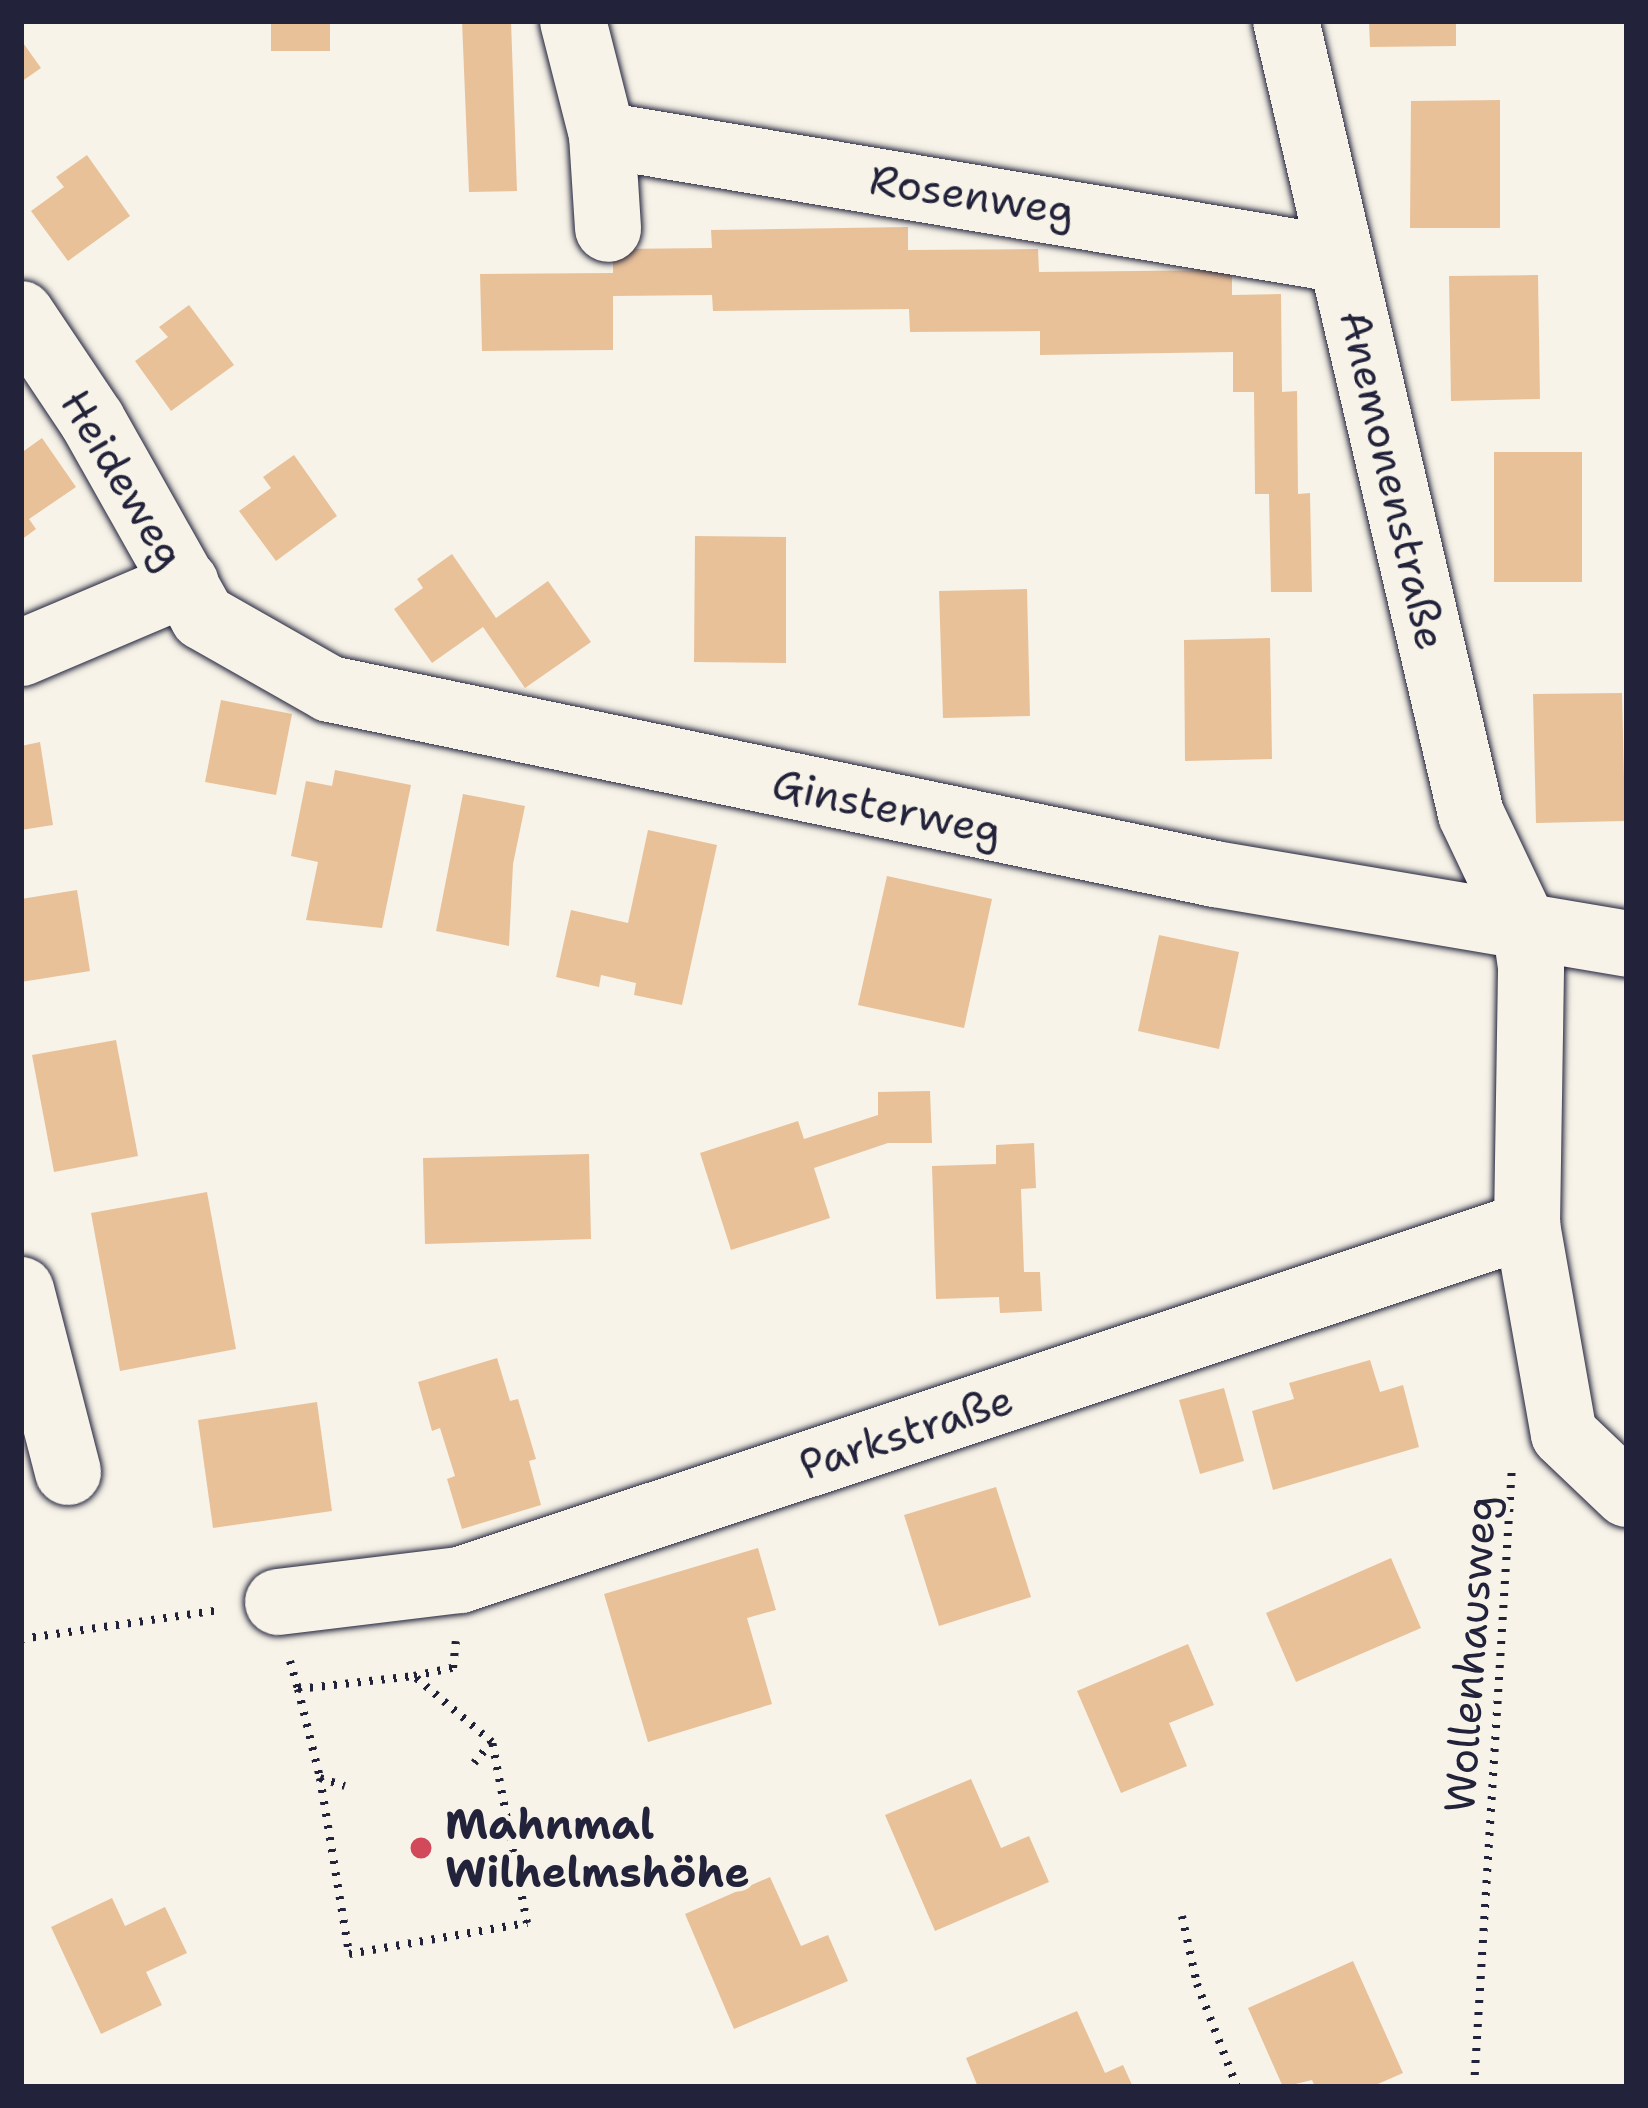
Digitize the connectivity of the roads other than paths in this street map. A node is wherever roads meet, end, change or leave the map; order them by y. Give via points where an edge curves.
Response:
1 (573, 21) edge
2 (1286, 21) edge
3 (602, 135) junction
4 (608, 229) dead end
5 (1342, 260) junction
6 (21, 314) edge
7 (186, 583) junction
8 (21, 653) edge
9 (1526, 930) junction
10 (1627, 944) edge
11 (1527, 1225) junction
12 (21, 1290) edge
13 (68, 1472) dead end
14 (1627, 1494) edge
15 (278, 1602) road end

1 - 3 street
2 - 5 street, Anemonenstraße
3 - 4 street
3 - 5 street, Rosenweg
5 - 9 street, Anemonenstraße via 1471,814
6 - 7 street, Heideweg
7 - 8 street
7 - 9 street, Ginsterweg via 203,617 330,689 1192,869
9 - 10 street, Ginsterweg
9 - 11 street
11 - 14 street via 1564,1434
11 - 15 street, Parkstraße via 460,1580
12 - 13 street

